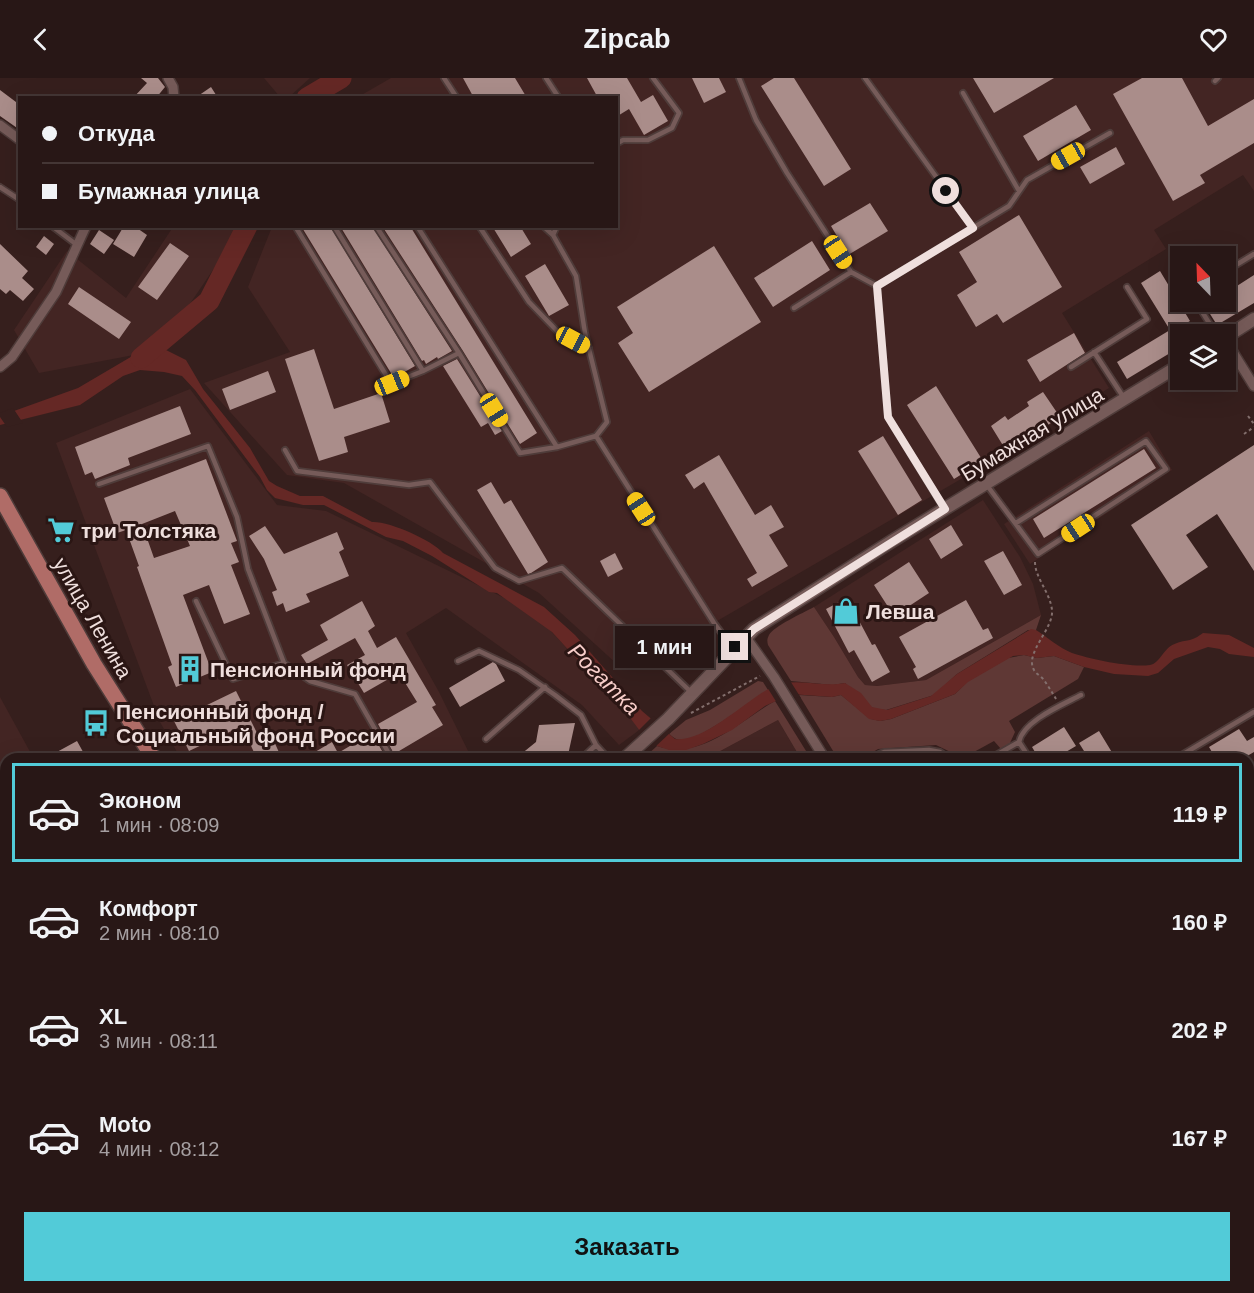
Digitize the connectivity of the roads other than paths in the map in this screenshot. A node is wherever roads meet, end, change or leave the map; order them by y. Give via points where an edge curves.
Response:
1 (168, 78) edge
2 (444, 78) edge
3 (546, 78) edge
4 (653, 78) edge
5 (739, 78) edge
6 (865, 78) edge
7 (963, 93) dead end
8 (174, 96) edge
9 (456, 96) edge
10 (558, 96) edge
11 (0, 125) edge
12 (1110, 133) dead end
13 (18, 138) edge
14 (618, 143) edge
15 (0, 187) edge
16 (1019, 191) junction
17 (18, 199) edge
18 (55, 228) edge
19 (85, 228) edge
20 (297, 228) edge
21 (335, 228) edge
22 (377, 228) edge
23 (418, 228) edge
24 (480, 228) edge
25 (545, 228) edge
26 (556, 228) edge
27 (973, 228) junction
28 (553, 235) junction
29 (77, 245) junction
30 (1254, 254) edge
31 (1236, 265) edge
32 (851, 272) junction
33 (877, 286) junction
34 (1127, 287) dead end
35 (794, 308) dead end
36 (1254, 319) edge
37 (1236, 332) edge
38 (589, 348) junction
39 (1094, 352) junction
40 (459, 353) junction
41 (1236, 356) edge
42 (0, 367) edge
43 (1071, 367) dead end
44 (423, 371) junction
45 (1170, 371) edge
46 (1254, 386) edge
47 (1125, 400) junction
48 (596, 436) junction
49 (556, 447) junction
50 (285, 450) dead end
51 (99, 484) dead end
52 (986, 484) junction
53 (0, 496) edge
54 (945, 509) junction
55 (1094, 516) dead end
56 (1016, 523) junction
57 (1078, 528) dead end
58 (196, 601) dead end
59 (745, 636) junction
60 (735, 647) junction
61 (458, 661) dead end
62 (284, 663) junction
63 (545, 687) junction
64 (692, 693) junction
65 (1081, 695) dead end
66 (1254, 712) edge
67 (486, 738) dead end
68 (1019, 742) junction
69 (596, 745) junction
70 (150, 753) edge
71 (389, 753) edge
72 (587, 753) edge
73 (603, 753) edge
74 (631, 753) edge
75 (821, 753) edge
76 (882, 753) edge
77 (941, 753) edge
78 (999, 753) edge
79 (1026, 753) edge
80 (1184, 753) edge

1 - 8 street
2 - 9 lane
3 - 10 lane
4 - 14 lane via 679,113 672,128 648,140
5 - 32 lane via 776,156
6 - 27 lane
7 - 16 lane
11 - 13 street
12 - 16 lane via 1027,180
15 - 17 lane
16 - 27 lane via 1009,206
18 - 29 lane
19 - 29 street
20 - 44 lane via 389,380 392,383
21 - 44 lane
22 - 40 lane
23 - 49 lane
24 - 38 lane via 529,302 558,332
25 - 28 lane
26 - 28 lane
27 - 33 lane
28 - 38 lane via 576,276
29 - 42 street via 56,292 12,357
30 - 31 lane
32 - 33 lane
32 - 35 lane
33 - 54 lane via 888,417
34 - 39 lane via 1147,319
36 - 37 street
38 - 48 lane via 608,422
39 - 43 lane
39 - 47 lane
40 - 44 lane
40 - 49 lane via 520,453
41 - 46 street
45 - 47 street, Бумажная улица
47 - 52 street, Бумажная улица
48 - 49 lane
48 - 60 lane via 714,623
50 - 64 lane via 297,471 409,485 430,482 495,568 519,581 562,568
51 - 62 lane via 208,446 237,517 248,569
52 - 54 street, Бумажная улица
52 - 56 lane
53 - 70 main road, улица Ленина via 94,664
54 - 59 street, Бумажная улица
55 - 56 lane via 1166,470 1146,441
56 - 57 lane via 1038,554
58 - 62 lane via 233,679
59 - 60 street, Бумажная улица
59 - 75 street
60 - 64 street, Бумажная улица
61 - 63 lane via 480,651
62 - 71 lane via 310,681 355,694
63 - 67 lane
63 - 69 lane via 580,715
64 - 74 street, Бумажная улица
65 - 68 lane via 1026,728
66 - 80 lane
68 - 78 lane
68 - 79 lane
69 - 72 lane
69 - 73 lane
76 - 77 lane

